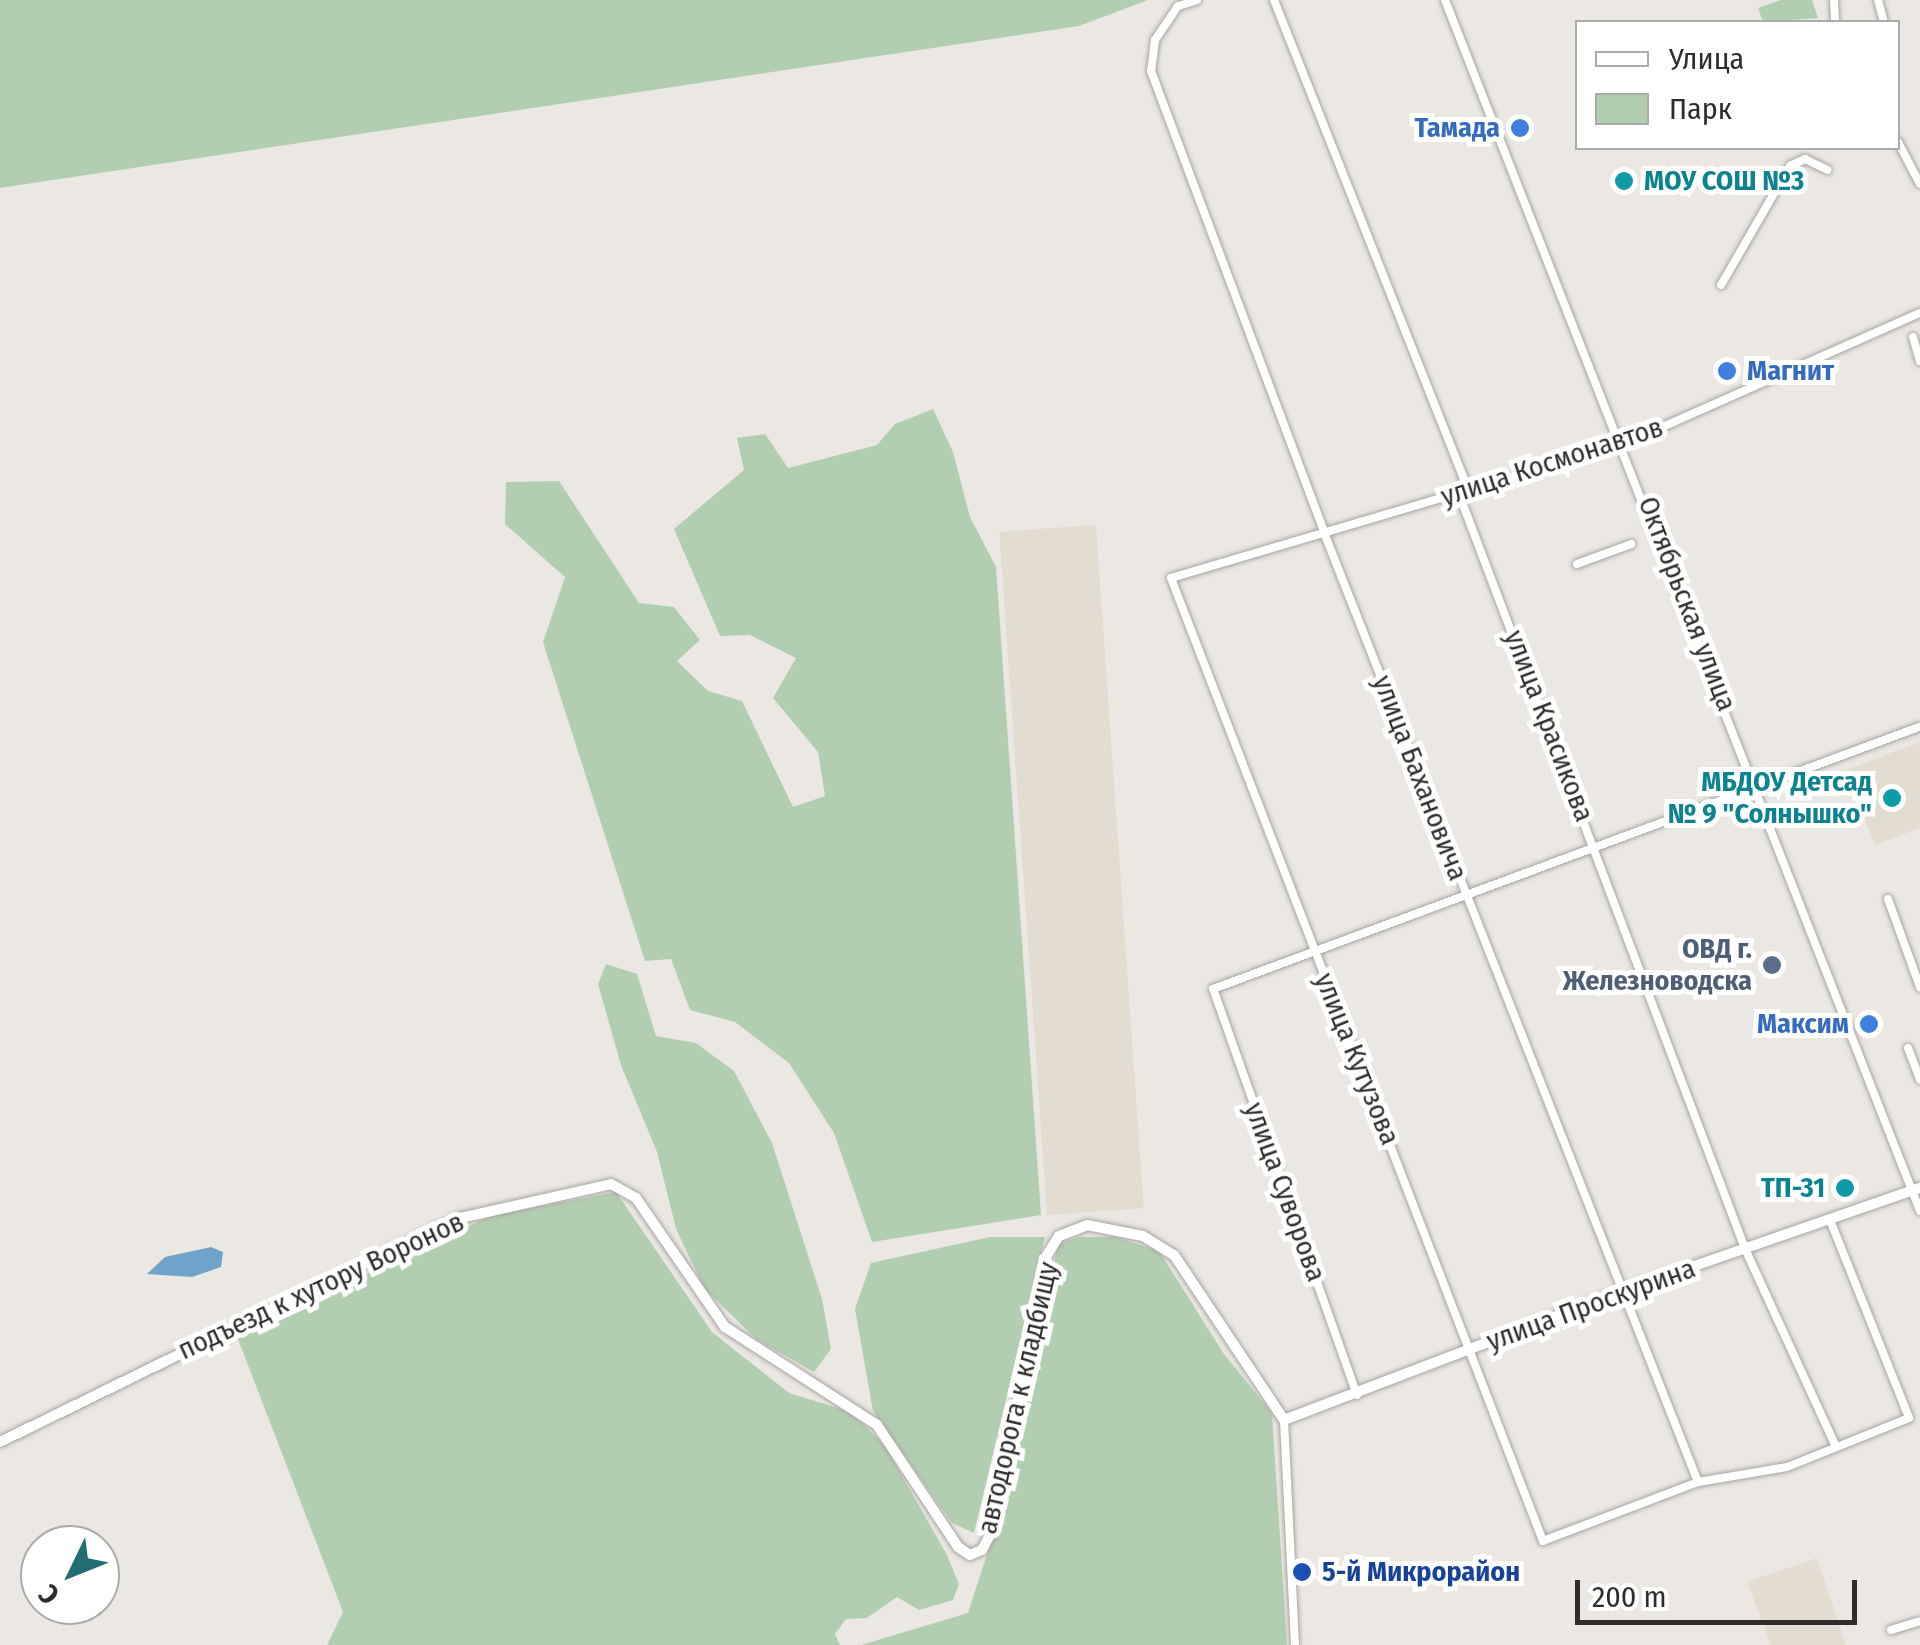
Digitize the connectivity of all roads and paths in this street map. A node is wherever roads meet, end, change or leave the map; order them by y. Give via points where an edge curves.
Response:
1 (1197, 0) edge
2 (1446, 0) edge
3 (1275, 2) edge
4 (1900, 146) edge
5 (1828, 170) dead end
6 (1920, 184) edge
7 (1721, 285) dead end
8 (1920, 313) edge
9 (1913, 338) dead end
10 (1920, 361) edge
11 (1624, 444) junction
12 (1459, 494) junction
13 (1325, 535) junction
14 (1630, 544) dead end
15 (1576, 564) dead end
16 (1171, 578) joint
17 (1919, 726) edge
18 (1759, 789) junction
19 (1597, 849) junction
20 (1466, 895) junction
21 (1887, 903) dead end
22 (1313, 952) junction
23 (1918, 986) edge
24 (1908, 1048) dead end
25 (1920, 1080) edge
26 (1916, 1189) edge
27 (1920, 1210) edge
28 (1830, 1220) junction
29 (1746, 1250) junction
30 (1622, 1291) junction
31 (1473, 1347) junction
32 (1357, 1394) junction
33 (1284, 1420) junction
34 (0, 1442) edge
35 (1836, 1447) junction
36 (1698, 1482) junction
37 (970, 1555) joint
38 (1920, 1621) edge
39 (1890, 1630) dead end
40 (1295, 1645) edge

1 - 13 street, улица Бахановича via 1178,6 1155,40 1152,70
2 - 11 street, Октябрьская улица
3 - 12 street, улица Красикова via 1464,479
4 - 6 street
5 - 7 street via 1806,160 1790,166
8 - 11 street, улица Космонавтов
9 - 10 street
11 - 12 street, улица Космонавтов
11 - 18 street, Октябрьская улица
12 - 13 street, улица Космонавтов
12 - 19 street, улица Красикова
13 - 16 street, улица Космонавтов
13 - 20 street, улица Бахановича
14 - 15 street
16 - 22 street, улица Кутузова
17 - 18 street
18 - 19 street
18 - 26 street, Октябрьская улица
19 - 20 street
19 - 29 street, улица Красикова
20 - 22 street
20 - 30 street, улица Бахановича
21 - 23 street
22 - 31 street, улица Кутузова
22 - 32 street, улица Суворова via 1213,989
24 - 25 street
26 - 27 street, Октябрьская улица
26 - 28 street, улица Проскурина
28 - 29 street, улица Проскурина
28 - 35 street via 1910,1418
29 - 30 street, улица Проскурина
29 - 35 street, улица Красикова
30 - 31 street, улица Проскурина
30 - 36 street, улица Бахановича
31 - 32 street, улица Проскурина
31 - 36 street, улица Кутузова via 1543,1540
32 - 33 street, улица Проскурина
33 - 37 street, автодорога к кладбищу via 1174,1255 1142,1236 1087,1224 1059,1236 1047,1256 992,1531 982,1550
33 - 40 street
34 - 37 street, подъезд к хутору Воронов via 456,1220 611,1184 636,1198 725,1327 877,1425 958,1547
35 - 36 street via 1787,1467
38 - 39 street

